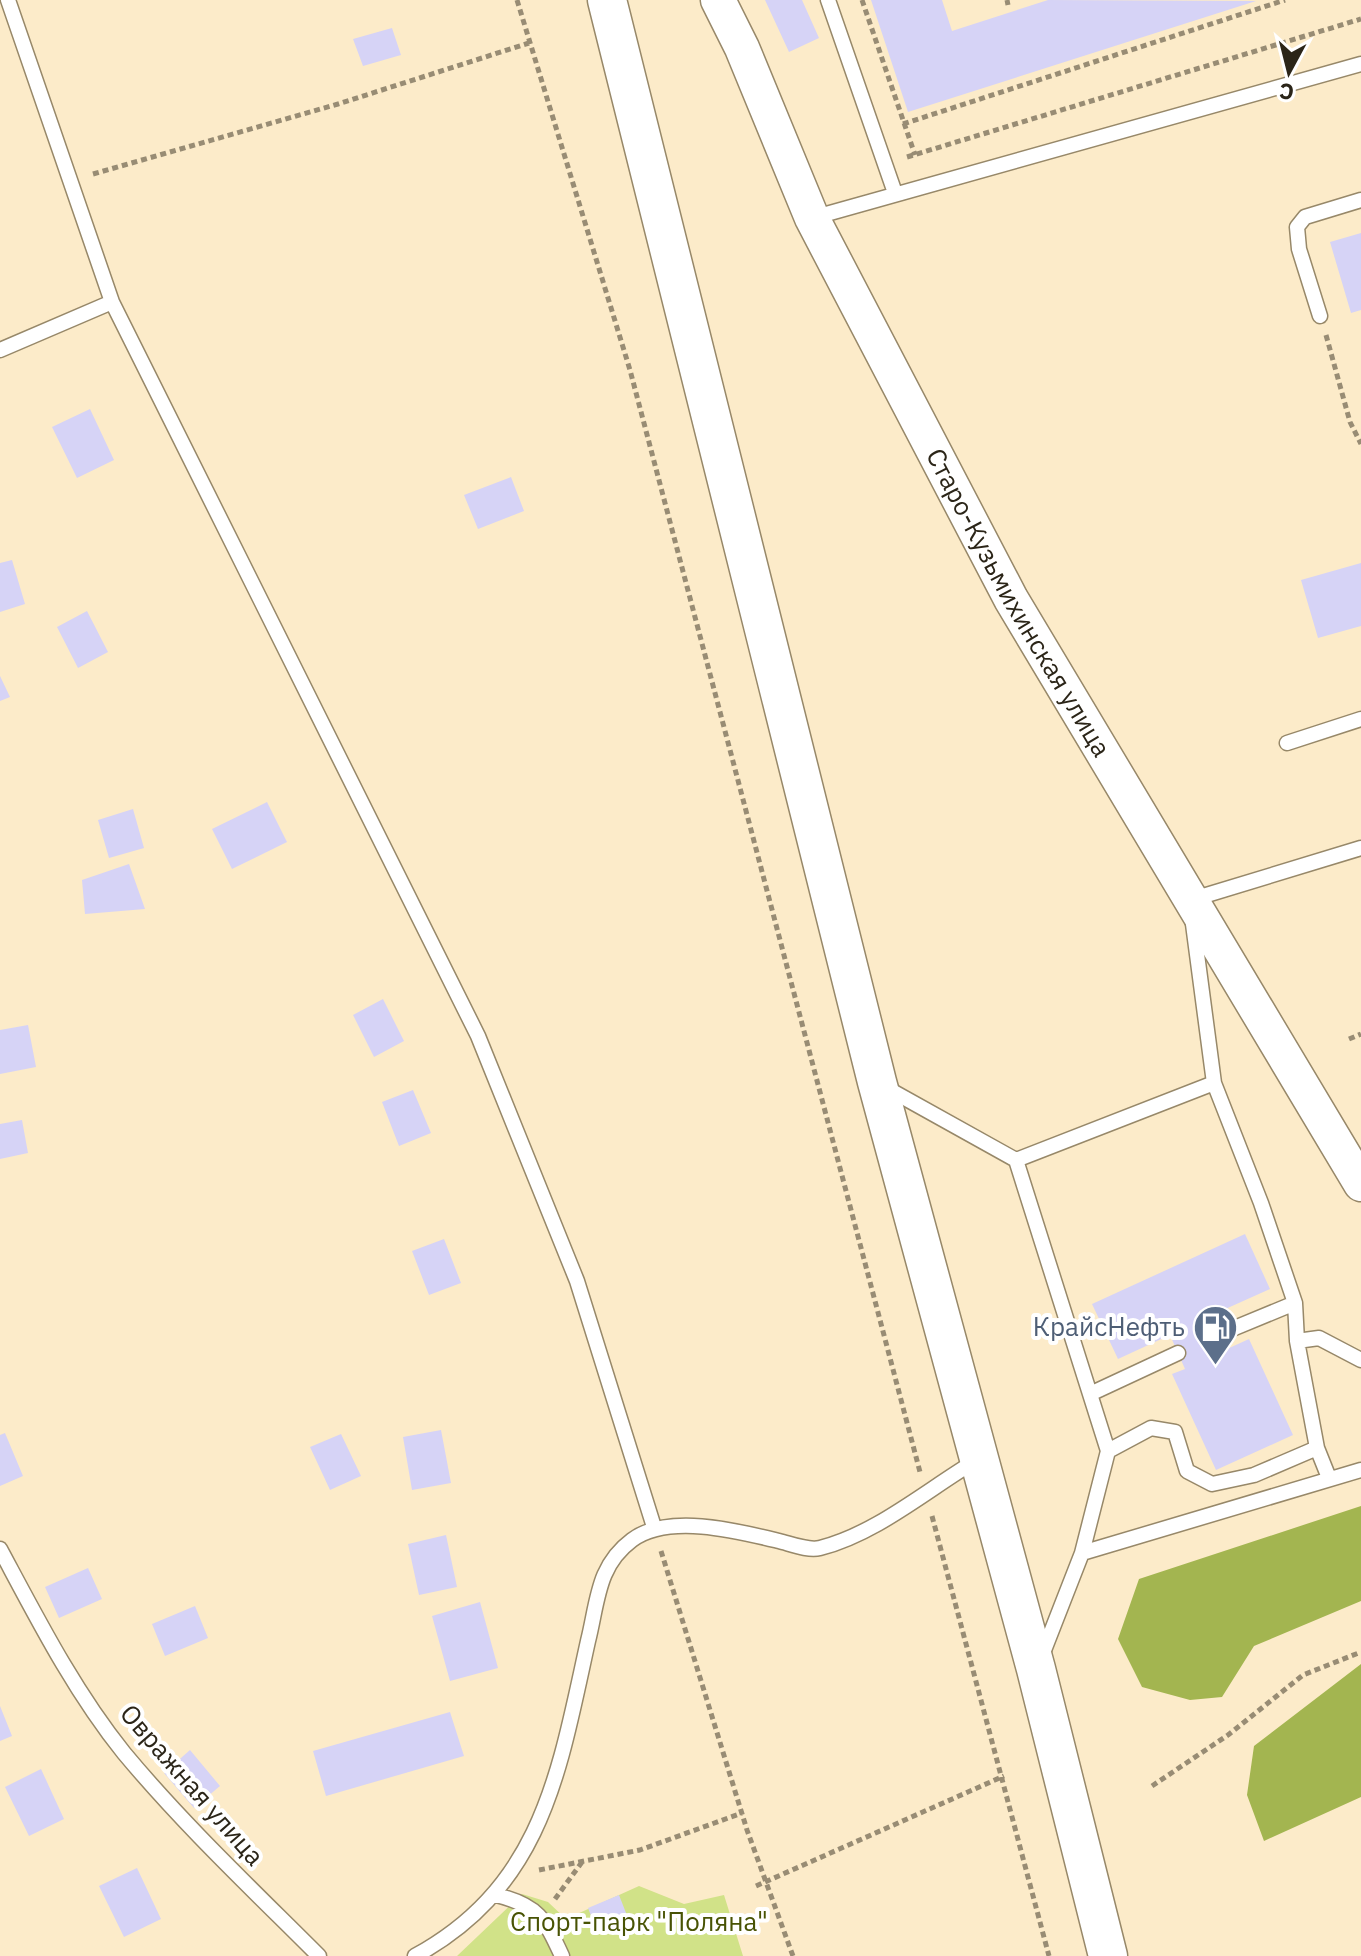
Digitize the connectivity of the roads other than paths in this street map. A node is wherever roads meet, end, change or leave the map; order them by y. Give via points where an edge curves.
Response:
1 (8, 0) edge
2 (607, 0) edge
3 (718, 0) edge
4 (828, 0) edge
5 (1361, 64) edge
6 (895, 193) junction
7 (1361, 200) edge
8 (812, 218) junction
9 (112, 302) junction
10 (1320, 316) road end
11 (0, 350) edge
12 (1361, 719) edge
13 (1287, 743) dead end
14 (1361, 848) edge
15 (1190, 900) junction
16 (877, 1082) junction
17 (1214, 1083) junction
18 (1016, 1160) junction
19 (1361, 1184) edge
20 (1295, 1303) junction
21 (1220, 1334) dead end
22 (1297, 1341) junction
23 (1178, 1353) dead end
24 (1361, 1360) edge
25 (1090, 1394) junction
26 (1317, 1448) junction
27 (1108, 1451) junction
28 (978, 1460) junction
29 (1361, 1470) edge
30 (1329, 1478) junction
31 (654, 1527) junction
32 (0, 1549) edge
33 (1082, 1553) junction
34 (1036, 1669) junction
35 (496, 1895) junction
36 (319, 1956) edge
37 (415, 1956) edge
38 (562, 1956) edge
39 (1108, 1956) edge

1 - 9 lane
2 - 16 main road
3 - 8 street, Старо-Кузьмихинская улица
4 - 6 lane
5 - 6 lane
6 - 8 lane
7 - 10 lane via 1305,217 1297,227
8 - 15 street, Старо-Кузьмихинская улица via 1011,599
9 - 11 lane
9 - 31 lane via 478,1036 577,1281
12 - 13 lane
14 - 15 lane
15 - 17 lane
15 - 19 street, Старо-Кузьмихинская улица
16 - 18 lane
16 - 28 main road
17 - 18 lane
17 - 20 lane
18 - 25 lane
20 - 21 lane
20 - 22 lane
22 - 24 lane via 1319,1338
22 - 26 lane
23 - 25 lane
25 - 27 lane
26 - 27 lane via 1254,1475 1212,1484 1187,1471 1175,1432 1151,1428
26 - 30 lane
27 - 33 lane
28 - 31 lane via 856,1536 816,1550 717,1527
28 - 34 main road
29 - 30 lane
30 - 33 lane
31 - 35 lane via 605,1566 562,1760 526,1850
32 - 36 lane, Овражная улица via 53,1647 123,1751
33 - 34 lane
34 - 39 main road
35 - 37 lane via 451,1936
35 - 38 lane via 543,1916

